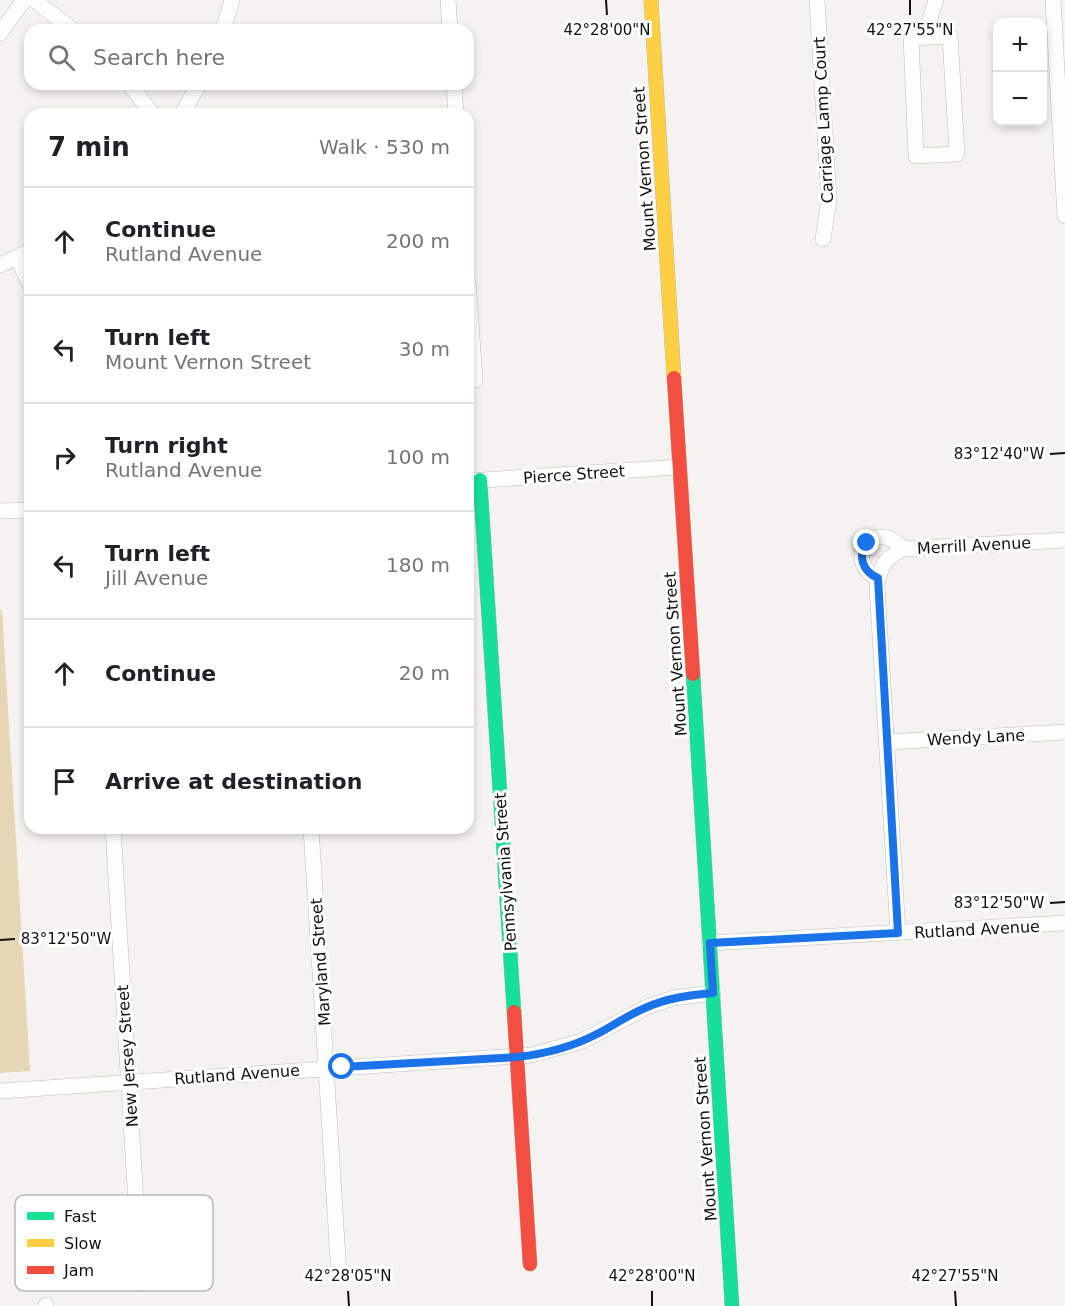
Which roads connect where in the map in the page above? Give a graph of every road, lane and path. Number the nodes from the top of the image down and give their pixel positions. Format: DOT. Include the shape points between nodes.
graph roads {
  1 [pos="24,0"];
  2 [pos="34,0"];
  3 [pos="232,0"];
  4 [pos="448,0"];
  5 [pos="651,0"];
  6 [pos="817,0"];
  7 [pos="936,0"];
  8 [pos="1053,0"];
  9 [pos="65,24"];
  10 [pos="225,24"];
  11 [pos="450,24"];
  12 [pos="0,33"];
  13 [pos="929,37"];
  14 [pos="134,90"];
  15 [pos="196,90"];
  16 [pos="454,90"];
  17 [pos="148,108"];
  18 [pos="185,108"];
  19 [pos="456,108"];
  20 [pos="1065,216"];
  21 [pos="823,240"];
  22 [pos="23,255"];
  23 [pos="0,265"];
  24 [pos="474,366"];
  25 [pos="475,380"];
  26 [pos="679,467"];
  27 [pos="474,481"];
  28 [pos="24,510"];
  29 [pos="0,512"];
  30 [pos="1065,540"];
  31 [pos="904,549"];
  32 [pos="878,578"];
  33 [pos="1065,732"];
  34 [pos="887,742"];
  35 [pos="113,834"];
  36 [pos="311,834"];
  37 [pos="1065,923"];
  38 [pos="898,933"];
  39 [pos="710,943"];
  40 [pos="713,993"];
  41 [pos="517,1057"];
  42 [pos="326,1068"];
  43 [pos="129,1082"];
  44 [pos="0,1091"];
  45 [pos="136,1195"];
  46 [pos="530,1263"];
  47 [pos="339,1275"];
  48 [pos="732,1306"];
  1 -- 12 [label="street"];
  2 -- 9 [label="street"];
  3 -- 10 [label="street"];
  4 -- 11 [label="street"];
  5 -- 26 [label="street, Mount Vernon Street"];
  6 -- 21 [label="street, Carriage Lamp Court" via="829,200"];
  7 -- 13 [label="street"];
  8 -- 20 [label="street"];
  13 -- 13 [label="street" via="911,38 916,156 957,154 950,36"];
  14 -- 17 [label="street"];
  15 -- 18 [label="street"];
  16 -- 19 [label="street"];
  22 -- 23 [label="street"];
  24 -- 25 [label="street"];
  26 -- 27 [label="street, Pierce Street"];
  26 -- 39 [label="street, Mount Vernon Street"];
  27 -- 41 [label="street, Pennsylvania Street"];
  28 -- 29 [label="street"];
  30 -- 31 [label="street, Merrill Avenue"];
  31 -- 32 [label="street, Merrill Avenue" via="886,560"];
  31 -- 32 [label="street" via="887,537 879,536 867,543 862,549 863,564"];
  32 -- 34 [label="street"];
  33 -- 34 [label="street, Wendy Lane"];
  34 -- 38 [label="street"];
  35 -- 43 [label="street, New Jersey Street"];
  36 -- 42 [label="street, Maryland Street"];
  37 -- 38 [label="street, Rutland Avenue"];
  38 -- 39 [label="street, Rutland Avenue"];
  39 -- 40 [label="street, Mount Vernon Street"];
  40 -- 41 [label="street, Rutland Avenue" via="664,1001 582,1041"];
  40 -- 48 [label="street, Mount Vernon Street"];
  41 -- 42 [label="street, Rutland Avenue"];
  41 -- 46 [label="street, Pennsylvania Street"];
  42 -- 43 [label="street, Rutland Avenue"];
  42 -- 47 [label="street, Maryland Street"];
  43 -- 44 [label="street, Rutland Avenue"];
  43 -- 45 [label="street, New Jersey Street"];
}
